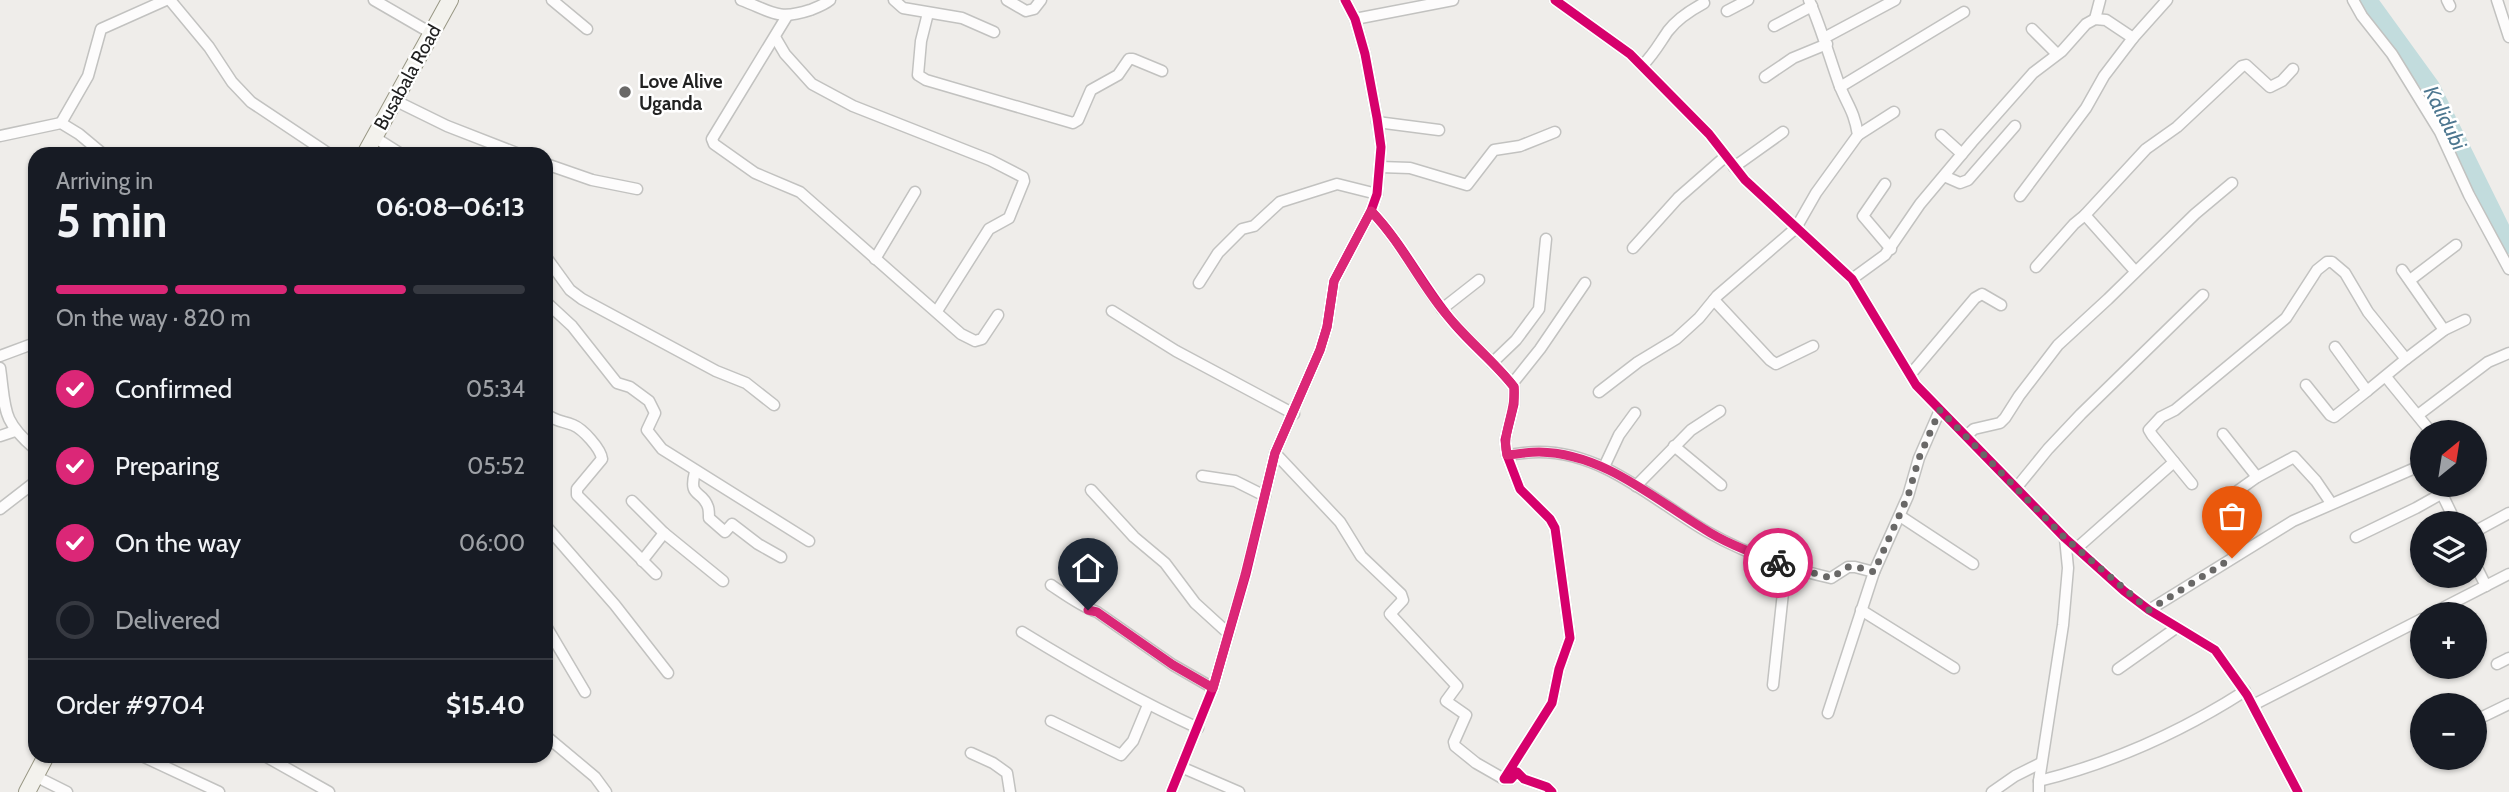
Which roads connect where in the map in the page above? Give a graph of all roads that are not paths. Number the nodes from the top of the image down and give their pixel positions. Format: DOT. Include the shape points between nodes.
graph roads {
  1 [pos="168,0"];
  2 [pos="374,0"];
  3 [pos="450,0"];
  4 [pos="552,0"];
  5 [pos="741,0"];
  6 [pos="830,0"];
  7 [pos="894,0"];
  8 [pos="1007,0"];
  9 [pos="1041,0"];
  10 [pos="1345,0"];
  11 [pos="1453,0"];
  12 [pos="1555,0"];
  13 [pos="1748,0"];
  14 [pos="1895,0"];
  15 [pos="2100,0"];
  16 [pos="2167,0"];
  17 [pos="2353,0"];
  18 [pos="2497,0"];
  19 [pos="1704,3"];
  20 [pos="1811,3"];
  21 [pos="1727,11"];
  22 [pos="1964,12"];
  23 [pos="928,13"];
  24 [pos="786,16"];
  25 [pos="1356,19"];
  26 [pos="2095,19"];
  27 [pos="1774,26"];
  28 [pos="587,29"];
  29 [pos="2032,29"];
  30 [pos="994,32"];
  31 [pos="431,33"];
  32 [pos="775,37"];
  33 [pos="2509,37"];
  34 [pos="2133,38"];
  35 [pos="1826,41"];
  36 [pos="2057,54"];
  37 [pos="1642,66"];
  38 [pos="2293,69"];
  39 [pos="1161,71"];
  40 [pos="1765,77"];
  41 [pos="1840,87"];
  42 [pos="394,100"];
  43 [pos="1894,112"];
  44 [pos="1377,122"];
  45 [pos="61,123"];
  46 [pos="2015,126"];
  47 [pos="1439,130"];
  48 [pos="1555,132"];
  49 [pos="1783,132"];
  50 [pos="1857,135"];
  51 [pos="1941,135"];
  52 [pos="0,136"];
  53 [pos="374,137"];
  54 [pos="95,147"];
  55 [pos="318,147"];
  56 [pos="369,147"];
  57 [pos="390,147"];
  58 [pos="501,147"];
  59 [pos="1962,154"];
  60 [pos="1726,156"];
  61 [pos="553,166"];
  62 [pos="1380,167"];
  63 [pos="1734,167"];
  64 [pos="1944,176"];
  65 [pos="2232,183"];
  66 [pos="1885,184"];
  67 [pos="637,189"];
  68 [pos="915,192"];
  69 [pos="1377,194"];
  70 [pos="2020,197"];
  71 [pos="1371,211"];
  72 [pos="2085,215"];
  73 [pos="1796,228"];
  74 [pos="1546,239"];
  75 [pos="2456,245"];
  76 [pos="1633,248"];
  77 [pos="1891,249"];
  78 [pos="875,259"];
  79 [pos="2036,267"];
  80 [pos="553,268"];
  81 [pos="2509,269"];
  82 [pos="2402,270"];
  83 [pos="2135,271"];
  84 [pos="1852,279"];
  85 [pos="1479,280"];
  86 [pos="2410,280"];
  87 [pos="1199,283"];
  88 [pos="1586,283"];
  89 [pos="2203,295"];
  90 [pos="1714,300"];
  91 [pos="2001,305"];
  92 [pos="553,308"];
  93 [pos="1442,309"];
  94 [pos="937,311"];
  95 [pos="1112,311"];
  96 [pos="998,315"];
  97 [pos="2465,320"];
  98 [pos="2444,330"];
  99 [pos="28,345"];
  100 [pos="1813,346"];
  101 [pos="2335,347"];
  102 [pos="2509,353"];
  103 [pos="0,356"];
  104 [pos="2406,359"];
  105 [pos="1492,363"];
  106 [pos="0,368"];
  107 [pos="1910,375"];
  108 [pos="2386,377"];
  109 [pos="1512,384"];
  110 [pos="2306,385"];
  111 [pos="2367,391"];
  112 [pos="1599,393"];
  113 [pos="774,405"];
  114 [pos="1940,410"];
  115 [pos="1720,411"];
  116 [pos="1635,412"];
  117 [pos="1294,414"];
  118 [pos="2418,415"];
  119 [pos="553,418"];
  120 [pos="2422,420"];
  121 [pos="15,431"];
  122 [pos="2223,434"];
  123 [pos="0,436"];
  124 [pos="1966,436"];
  125 [pos="28,443"];
  126 [pos="1674,446"];
  127 [pos="1275,453"];
  128 [pos="1507,455"];
  129 [pos="2174,462"];
  130 [pos="1604,467"];
  131 [pos="2410,470"];
  132 [pos="695,471"];
  133 [pos="1202,476"];
  134 [pos="2257,477"];
  135 [pos="2192,484"];
  136 [pos="1721,485"];
  137 [pos="1636,486"];
  138 [pos="28,487"];
  139 [pos="2017,488"];
  140 [pos="1091,490"];
  141 [pos="2236,492"];
  142 [pos="1265,495"];
  143 [pos="2436,497"];
  144 [pos="632,501"];
  145 [pos="2331,503"];
  146 [pos="0,509"];
  147 [pos="2509,513"];
  148 [pos="1900,516"];
  149 [pos="2487,524"];
  150 [pos="664,533"];
  151 [pos="553,534"];
  152 [pos="2356,537"];
  153 [pos="2065,538"];
  154 [pos="809,541"];
  155 [pos="2077,548"];
  156 [pos="781,557"];
  157 [pos="642,561"];
  158 [pos="1973,564"];
  159 [pos="1786,565"];
  160 [pos="1874,572"];
  161 [pos="656,574"];
  162 [pos="2509,574"];
  163 [pos="723,581"];
  164 [pos="2487,585"];
  165 [pos="1051,586"];
  166 [pos="2482,588"];
  167 [pos="2455,602"];
  168 [pos="1861,610"];
  169 [pos="2149,610"];
  170 [pos="2410,625"];
  171 [pos="2176,628"];
  172 [pos="1022,632"];
  173 [pos="1229,635"];
  174 [pos="553,638"];
  175 [pos="2509,658"];
  176 [pos="2497,664"];
  177 [pos="1954,668"];
  178 [pos="2118,669"];
  179 [pos="668,673"];
  180 [pos="1773,685"];
  181 [pos="1213,688"];
  182 [pos="2245,691"];
  183 [pos="585,692"];
  184 [pos="2509,704"];
  185 [pos="1148,705"];
  186 [pos="2253,705"];
  187 [pos="1828,713"];
  188 [pos="2487,715"];
  189 [pos="1051,721"];
  190 [pos="1198,728"];
  191 [pos="553,742"];
  192 [pos="971,753"];
  193 [pos="42,763"];
  194 [pos="157,763"];
  195 [pos="277,763"];
  196 [pos="2042,763"];
  197 [pos="1181,767"];
  198 [pos="35,776"];
  199 [pos="1504,779"];
  200 [pos="2039,786"];
  201 [pos="27,792"];
  202 [pos="67,792"];
  203 [pos="219,792"];
  204 [pos="329,792"];
  205 [pos="606,792"];
  206 [pos="1010,792"];
  207 [pos="1171,792"];
  208 [pos="1239,792"];
  209 [pos="1552,792"];
  210 [pos="1992,792"];
  211 [pos="2298,792"];
  1 -- 45 [label="street" via="101,29 88,76"];
  1 -- 55 [label="street" via="251,102"];
  2 -- 31 [label="street"];
  3 -- 31 [label="street, Busabala Road"];
  4 -- 28 [label="street"];
  5 -- 24 [label="street"];
  6 -- 24 [label="street"];
  7 -- 23 [label="street" via="903,8"];
  8 -- 9 [label="street" via="1026,11"];
  10 -- 25 [label="street"];
  11 -- 25 [label="street"];
  12 -- 37 [label="street"];
  13 -- 21 [label="street"];
  14 -- 35 [label="street"];
  15 -- 26 [label="street"];
  16 -- 34 [label="street"];
  17 -- 81 [label="street" via="2440,132"];
  18 -- 33 [label="street"];
  19 -- 37 [label="street" via="1668,30"];
  20 -- 27 [label="street"];
  20 -- 35 [label="street"];
  22 -- 41 [label="street"];
  23 -- 30 [label="street" via="962,18"];
  23 -- 39 [label="street" via="918,75 1073,123 1091,90 1118,75 1129,59"];
  24 -- 32 [label="street"];
  25 -- 44 [label="street"];
  26 -- 34 [label="street" via="2106,20"];
  26 -- 36 [label="street"];
  29 -- 36 [label="street"];
  31 -- 42 [label="street, Busabala Road"];
  32 -- 78 [label="street" via="712,139 714,144 755,173 800,192"];
  32 -- 94 [label="street" via="812,84 853,106 1023,177 1011,215 989,229"];
  34 -- 70 [label="street"];
  35 -- 40 [label="street"];
  35 -- 41 [label="street"];
  36 -- 59 [label="street" via="2034,73"];
  37 -- 60 [label="street"];
  38 -- 72 [label="street" via="2270,87 2242,66 2177,127 2146,149"];
  41 -- 50 [label="street" via="1854,111"];
  42 -- 53 [label="street, Busabala Road"];
  42 -- 58 [label="street"];
  43 -- 50 [label="street"];
  44 -- 47 [label="street"];
  44 -- 62 [label="street"];
  45 -- 52 [label="street"];
  45 -- 54 [label="street"];
  46 -- 64 [label="street" via="1968,180 1960,183"];
  48 -- 62 [label="street" via="1520,146 1494,150 1467,186 1418,170"];
  49 -- 63 [label="street"];
  50 -- 73 [label="street"];
  51 -- 59 [label="street"];
  53 -- 56 [label="street, Busabala Road"];
  53 -- 57 [label="street"];
  59 -- 64 [label="street"];
  60 -- 63 [label="street"];
  60 -- 76 [label="street" via="1678,198"];
  61 -- 67 [label="street"];
  62 -- 69 [label="street"];
  63 -- 73 [label="street"];
  64 -- 77 [label="street"];
  65 -- 83 [label="street"];
  66 -- 77 [label="street" via="1863,216"];
  68 -- 78 [label="street"];
  69 -- 71 [label="street"];
  69 -- 87 [label="street" via="1337,184 1280,202 1254,226 1242,229 1218,253"];
  71 -- 93 [label="street"];
  71 -- 117 [label="street" via="1334,281 1327,327"];
  72 -- 79 [label="street"];
  72 -- 83 [label="street"];
  73 -- 84 [label="street"];
  73 -- 90 [label="street"];
  74 -- 105 [label="street" via="1537,314"];
  75 -- 86 [label="street"];
  77 -- 84 [label="street"];
  78 -- 94 [label="street"];
  80 -- 113 [label="street" via="582,299 746,383"];
  82 -- 86 [label="street"];
  83 -- 124 [label="street" via="2058,345 2000,423 1974,429"];
  84 -- 107 [label="street"];
  85 -- 93 [label="street"];
  86 -- 98 [label="street"];
  88 -- 109 [label="street"];
  89 -- 139 [label="street" via="2073,423"];
  90 -- 100 [label="street" via="1776,364"];
  90 -- 112 [label="street" via="1676,339 1637,362"];
  91 -- 107 [label="street" via="1982,294 1975,298"];
  92 -- 132 [label="street" via="617,383 652,404 655,413 647,428 649,434 662,449"];
  93 -- 105 [label="street"];
  94 -- 96 [label="street" via="975,341 985,336"];
  95 -- 117 [label="street"];
  97 -- 98 [label="street"];
  98 -- 104 [label="street"];
  99 -- 103 [label="street"];
  101 -- 111 [label="street"];
  102 -- 118 [label="street" via="2488,362"];
  104 -- 108 [label="street"];
  104 -- 129 [label="street" via="2368,312 2342,269 2327,262 2286,318 2152,425 2149,430"];
  105 -- 109 [label="street"];
  106 -- 121 [label="street" via="6,415"];
  107 -- 114 [label="street"];
  108 -- 111 [label="street"];
  108 -- 118 [label="street"];
  109 -- 128 [label="street" via="1515,396 1505,440"];
  110 -- 111 [label="street" via="2334,417"];
  114 -- 124 [label="street"];
  114 -- 148 [label="street"];
  115 -- 126 [label="street"];
  116 -- 130 [label="street"];
  117 -- 127 [label="street"];
  118 -- 120 [label="street"];
  119 -- 157 [label="street" via="574,425 601,452 602,459 577,495"];
  121 -- 123 [label="street"];
  121 -- 125 [label="street"];
  122 -- 134 [label="street"];
  124 -- 139 [label="street"];
  126 -- 136 [label="street"];
  126 -- 137 [label="street"];
  127 -- 142 [label="street"];
  127 -- 199 [label="street" via="1340,522 1361,556 1401,594 1403,600 1390,614 1457,686 1446,701 1466,715 1455,746"];
  128 -- 130 [label="street" via="1560,454"];
  128 -- 199 [label="street" via="1520,489 1555,528 1570,638 1552,703"];
  129 -- 135 [label="street"];
  129 -- 155 [label="street"];
  130 -- 137 [label="street"];
  131 -- 145 [label="street"];
  132 -- 154 [label="street"];
  132 -- 156 [label="street" via="693,489 708,505 709,518 724,533 732,524"];
  133 -- 142 [label="street" via="1234,481"];
  134 -- 141 [label="street"];
  134 -- 145 [label="street" via="2294,457"];
  137 -- 159 [label="street" via="1707,531"];
  138 -- 146 [label="street"];
  139 -- 153 [label="street"];
  140 -- 173 [label="street"];
  142 -- 173 [label="street"];
  143 -- 152 [label="street"];
  144 -- 150 [label="street"];
  145 -- 169 [label="street" via="2293,521"];
  147 -- 149 [label="street"];
  148 -- 158 [label="street"];
  148 -- 160 [label="street"];
  150 -- 157 [label="street"];
  150 -- 163 [label="street"];
  151 -- 179 [label="street"];
  153 -- 155 [label="street"];
  153 -- 196 [label="street" via="2068,568 2063,625"];
  155 -- 169 [label="street"];
  157 -- 161 [label="street"];
  159 -- 160 [label="street" via="1831,578 1854,566"];
  159 -- 180 [label="street"];
  160 -- 168 [label="street"];
  162 -- 164 [label="street"];
  165 -- 181 [label="street"];
  166 -- 167 [label="street"];
  168 -- 177 [label="street"];
  168 -- 187 [label="street"];
  169 -- 171 [label="street"];
  170 -- 186 [label="street"];
  171 -- 178 [label="street"];
  171 -- 182 [label="street" via="2215,650"];
  172 -- 185 [label="street"];
  173 -- 181 [label="street"];
  174 -- 183 [label="street"];
  175 -- 176 [label="street"];
  181 -- 190 [label="street"];
  182 -- 186 [label="street"];
  182 -- 200 [label="street" via="2166,735"];
  184 -- 188 [label="street"];
  185 -- 189 [label="street" via="1121,755"];
  185 -- 190 [label="street"];
  186 -- 211 [label="street"];
  190 -- 197 [label="street"];
  191 -- 205 [label="street"];
  192 -- 206 [label="street" via="1007,773"];
  193 -- 198 [label="street"];
  194 -- 203 [label="street"];
  195 -- 204 [label="street"];
  196 -- 200 [label="street"];
  196 -- 210 [label="street"];
  197 -- 207 [label="street"];
  197 -- 208 [label="street"];
  198 -- 201 [label="street"];
  198 -- 202 [label="street"];
  199 -- 209 [label="street" via="1517,772"];
}
